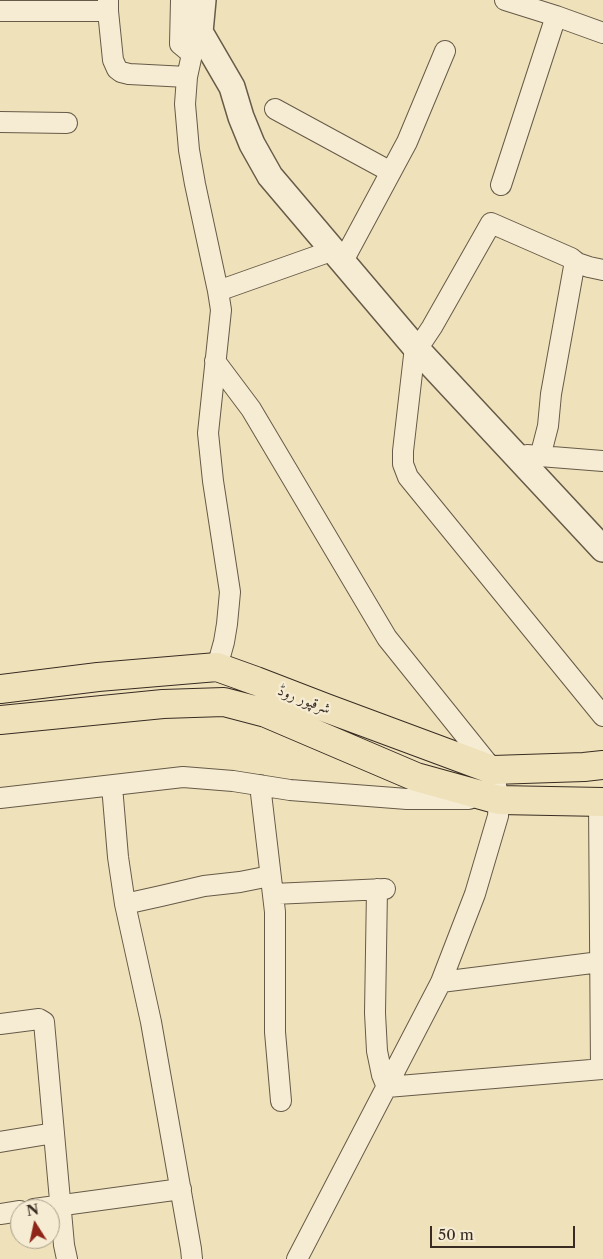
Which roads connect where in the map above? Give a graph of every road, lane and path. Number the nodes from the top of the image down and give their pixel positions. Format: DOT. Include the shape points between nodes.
graph roads {
  1 [pos="181,0"];
  2 [pos="204,0"];
  3 [pos="505,0"];
  4 [pos="108,6"];
  5 [pos="0,11"];
  6 [pos="556,16"];
  7 [pos="603,34"];
  8 [pos="196,43"];
  9 [pos="445,51"];
  10 [pos="187,77"];
  11 [pos="275,109"];
  12 [pos="0,122"];
  13 [pos="67,123"];
  14 [pos="391,172"];
  15 [pos="502,185"];
  16 [pos="338,255"];
  17 [pos="575,261"];
  18 [pos="603,270"];
  19 [pos="218,291"];
  20 [pos="416,347"];
  21 [pos="215,361"];
  22 [pos="515,454"];
  23 [pos="540,457"];
  24 [pos="603,461"];
  25 [pos="603,548"];
  26 [pos="217,667"];
  27 [pos="0,689"];
  28 [pos="603,716"];
  29 [pos="0,720"];
  30 [pos="603,765"];
  31 [pos="493,770"];
  32 [pos="260,785"];
  33 [pos="112,786"];
  34 [pos="0,798"];
  35 [pos="499,800"];
  36 [pos="601,802"];
  37 [pos="272,885"];
  38 [pos="126,904"];
  39 [pos="600,962"];
  40 [pos="440,982"];
  41 [pos="0,1024"];
  42 [pos="602,1069"];
  43 [pos="387,1087"];
  44 [pos="281,1101"];
  45 [pos="54,1133"];
  46 [pos="0,1142"];
  47 [pos="181,1190"];
  48 [pos="61,1205"];
  49 [pos="67,1259"];
  50 [pos="192,1259"];
  51 [pos="297,1259"];
  1 -- 8 [label="street" via="180,44"];
  2 -- 8 [label="street"];
  3 -- 6 [label="street"];
  4 -- 5 [label="street"];
  4 -- 10 [label="street" via="113,60 117,69 129,74"];
  6 -- 7 [label="street"];
  6 -- 15 [label="street"];
  8 -- 10 [label="street"];
  8 -- 16 [label="street" via="232,87 252,144 270,176"];
  9 -- 14 [label="street"];
  10 -- 19 [label="street" via="185,104 189,150"];
  11 -- 14 [label="street"];
  12 -- 13 [label="street"];
  14 -- 16 [label="street"];
  16 -- 19 [label="street"];
  16 -- 20 [label="street"];
  17 -- 18 [label="street"];
  17 -- 20 [label="street" via="491,223 432,327"];
  17 -- 23 [label="street"];
  19 -- 21 [label="street" via="221,310"];
  20 -- 22 [label="street"];
  20 -- 28 [label="street" via="403,451 408,477"];
  21 -- 26 [label="street" via="208,433 230,592 224,642"];
  21 -- 31 [label="street" via="251,409 387,638"];
  22 -- 23 [label="street"];
  22 -- 25 [label="street"];
  23 -- 24 [label="street"];
  26 -- 27 [label="main road, شرقپور روڈ"];
  26 -- 31 [label="main road, شرقپور روڈ"];
  29 -- 35 [label="main road, شرقپور روڈ" via="163,704 224,702 266,714 416,777"];
  30 -- 31 [label="main road, شرقپور روڈ"];
  31 -- 35 [label="street"];
  32 -- 33 [label="street" via="183,777"];
  32 -- 35 [label="street" via="408,800"];
  32 -- 37 [label="street"];
  33 -- 34 [label="street"];
  33 -- 38 [label="street"];
  35 -- 36 [label="main road, شرقپور روڈ"];
  35 -- 40 [label="street" via="498,816 475,894"];
  36 -- 39 [label="street"];
  37 -- 38 [label="street" via="240,882 204,886"];
  37 -- 43 [label="street" via="381,889 375,1013 377,1051"];
  37 -- 44 [label="street" via="275,1032"];
  38 -- 47 [label="street"];
  39 -- 40 [label="street"];
  39 -- 42 [label="street"];
  40 -- 43 [label="street"];
  41 -- 45 [label="street" via="39,1019 44,1022"];
  42 -- 43 [label="street"];
  43 -- 51 [label="street"];
  45 -- 46 [label="street"];
  45 -- 48 [label="street"];
  47 -- 48 [label="street"];
  47 -- 50 [label="street"];
  48 -- 49 [label="street"];
}
